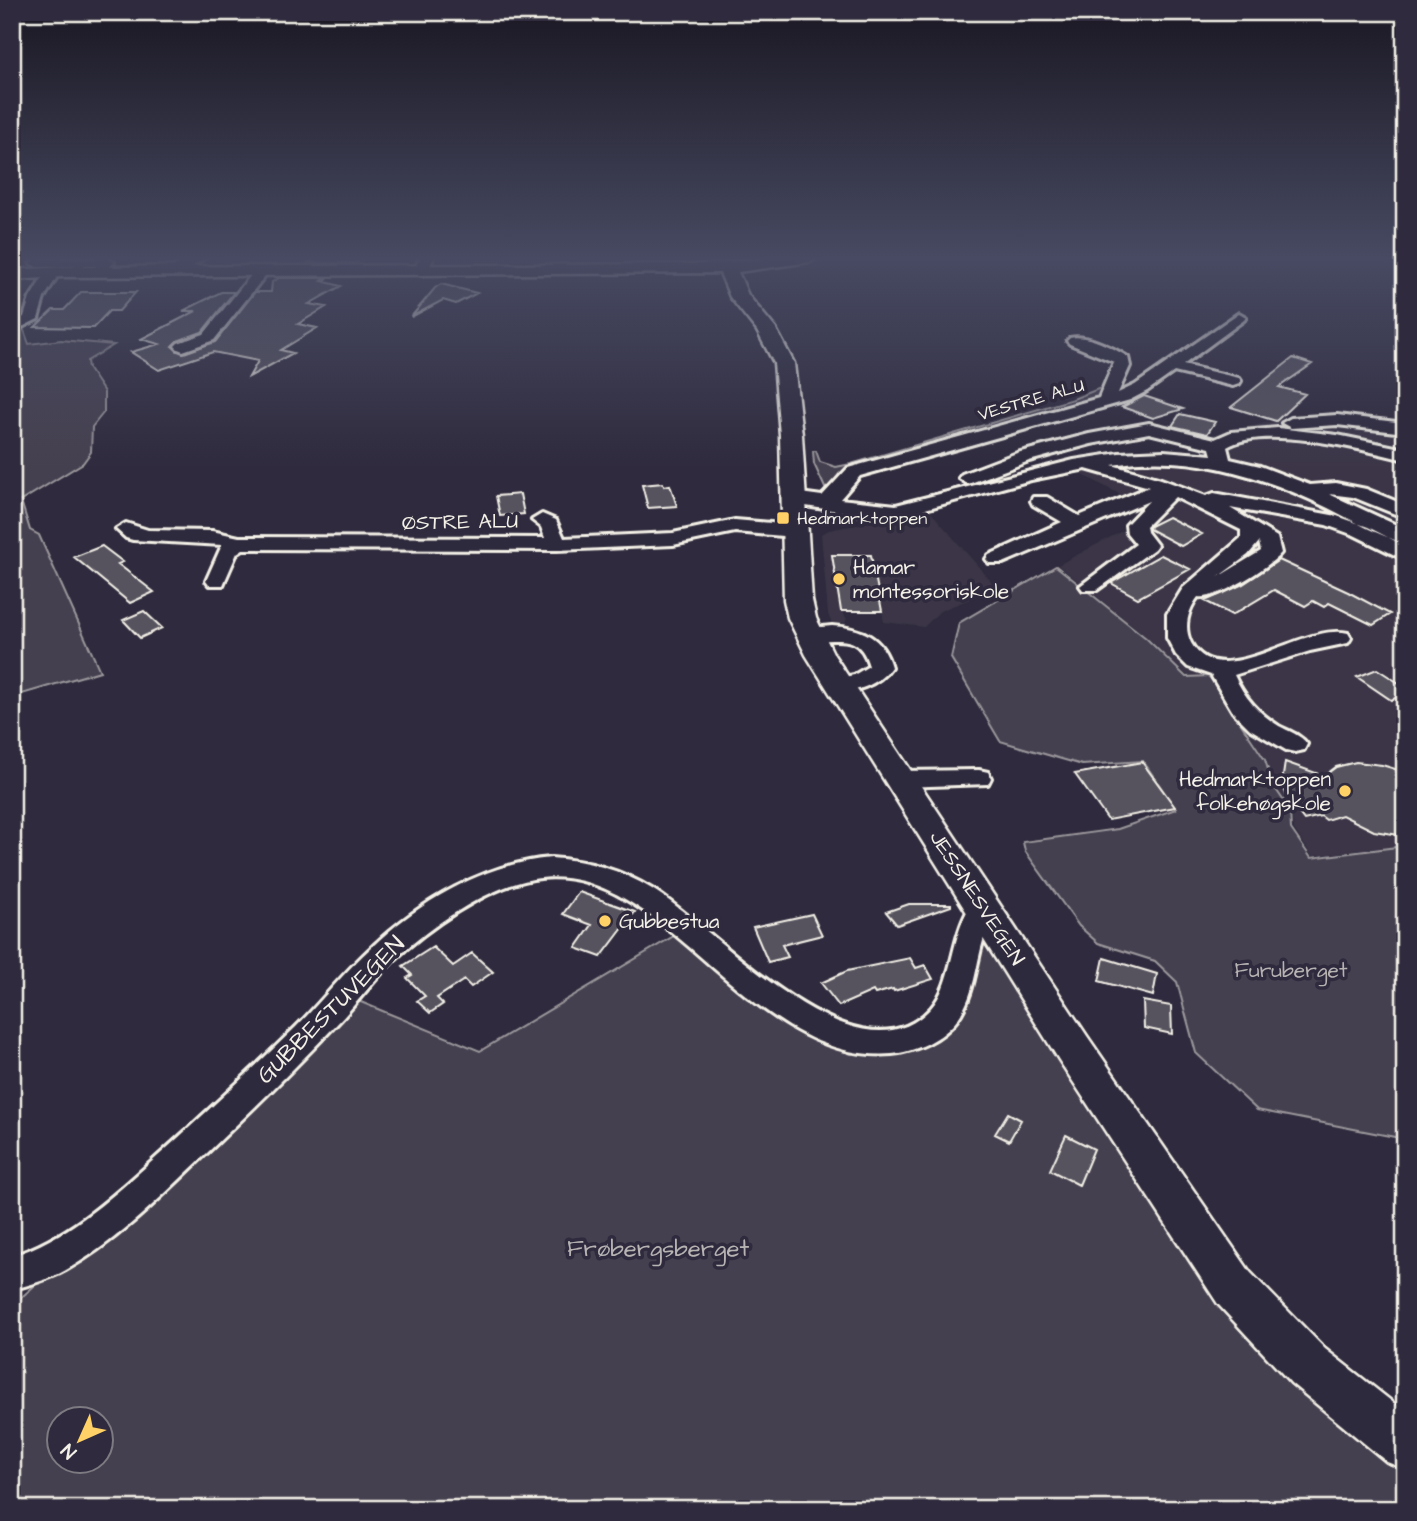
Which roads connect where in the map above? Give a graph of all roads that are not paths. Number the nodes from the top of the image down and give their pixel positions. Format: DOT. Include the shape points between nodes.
graph roads {
  1 [pos="216,328"];
  2 [pos="765,328"];
  3 [pos="1225,328"];
  4 [pos="1075,341"];
  5 [pos="183,346"];
  6 [pos="1173,367"];
  7 [pos="1233,381"];
  8 [pos="1106,400"];
  9 [pos="1301,422"];
  10 [pos="1405,428"];
  11 [pos="1243,434"];
  12 [pos="1405,442"];
  13 [pos="1220,453"];
  14 [pos="1405,455"];
  15 [pos="1082,464"];
  16 [pos="1166,488"];
  17 [pos="1307,491"];
  18 [pos="793,498"];
  19 [pos="1196,498"];
  20 [pos="1040,501"];
  21 [pos="827,502"];
  22 [pos="896,511"];
  23 [pos="1405,512"];
  24 [pos="542,520"];
  25 [pos="1077,523"];
  26 [pos="127,529"];
  27 [pos="794,531"];
  28 [pos="1405,537"];
  29 [pos="239,543"];
  30 [pos="558,544"];
  31 [pos="1405,554"];
  32 [pos="996,559"];
  33 [pos="216,581"];
  34 [pos="1090,586"];
  35 [pos="809,634"];
  36 [pos="1340,638"];
  37 [pos="1220,670"];
  38 [pos="839,685"];
  39 [pos="1296,744"];
  40 [pos="979,778"];
  41 [pos="901,779"];
  42 [pos="988,914"];
  43 [pos="12,1273"];
  44 [pos="1405,1444"];
  1 -- 5 [label="street" via="209,337"];
  2 -- 18 [label="main road, JESSNESVEGEN" via="784,363"];
  3 -- 6 [label="street, VESTRE ALU"];
  4 -- 8 [label="street" via="1122,360"];
  6 -- 7 [label="street"];
  6 -- 8 [label="street, VESTRE ALU" via="1141,388"];
  8 -- 21 [label="street, VESTRE ALU" via="854,472"];
  9 -- 10 [label="street"];
  9 -- 11 [label="street"];
  9 -- 12 [label="street"];
  11 -- 13 [label="street" via="1226,437"];
  11 -- 14 [label="street" via="1339,439"];
  13 -- 15 [label="street"];
  13 -- 17 [label="street"];
  13 -- 22 [label="street" via="1149,428 1023,457 895,502"];
  15 -- 16 [label="street"];
  15 -- 22 [label="street"];
  16 -- 19 [label="street"];
  16 -- 25 [label="street"];
  16 -- 34 [label="street" via="1136,525 1147,545"];
  17 -- 23 [label="street" via="1362,493"];
  17 -- 28 [label="street"];
  18 -- 21 [label="street"];
  18 -- 27 [label="main road, JESSNESVEGEN"];
  19 -- 31 [label="street" via="1330,520"];
  19 -- 37 [label="street" via="1251,527 1251,538 1241,551 1216,568 1177,613 1175,632 1185,650"];
  20 -- 25 [label="street"];
  21 -- 22 [label="street" via="870,512"];
  24 -- 30 [label="street" via="549,524"];
  25 -- 32 [label="street"];
  26 -- 29 [label="street, ØSTRE ALU" via="148,536 212,537"];
  27 -- 30 [label="street, ØSTRE ALU" via="735,526 673,539"];
  27 -- 35 [label="main road, JESSNESVEGEN" via="797,600"];
  29 -- 30 [label="street, ØSTRE ALU"];
  29 -- 33 [label="street" via="228,550"];
  35 -- 38 [label="main road, JESSNESVEGEN"];
  35 -- 38 [label="street" via="858,634 880,662 867,679"];
  36 -- 37 [label="street"];
  37 -- 39 [label="street" via="1229,693 1263,729"];
  38 -- 41 [label="main road, JESSNESVEGEN"];
  40 -- 41 [label="street"];
  41 -- 42 [label="main road, JESSNESVEGEN"];
  42 -- 43 [label="street, GUBBESTUVEGEN" via="978,917 971,928 960,992 941,1018 894,1042 871,1043 808,1024 746,981 656,905 622,887 584,870 537,869 505,877 482,886 401,938 116,1217 49,1260"];
  42 -- 44 [label="main road, JESSNESVEGEN" via="1234,1288 1308,1366"];
}
